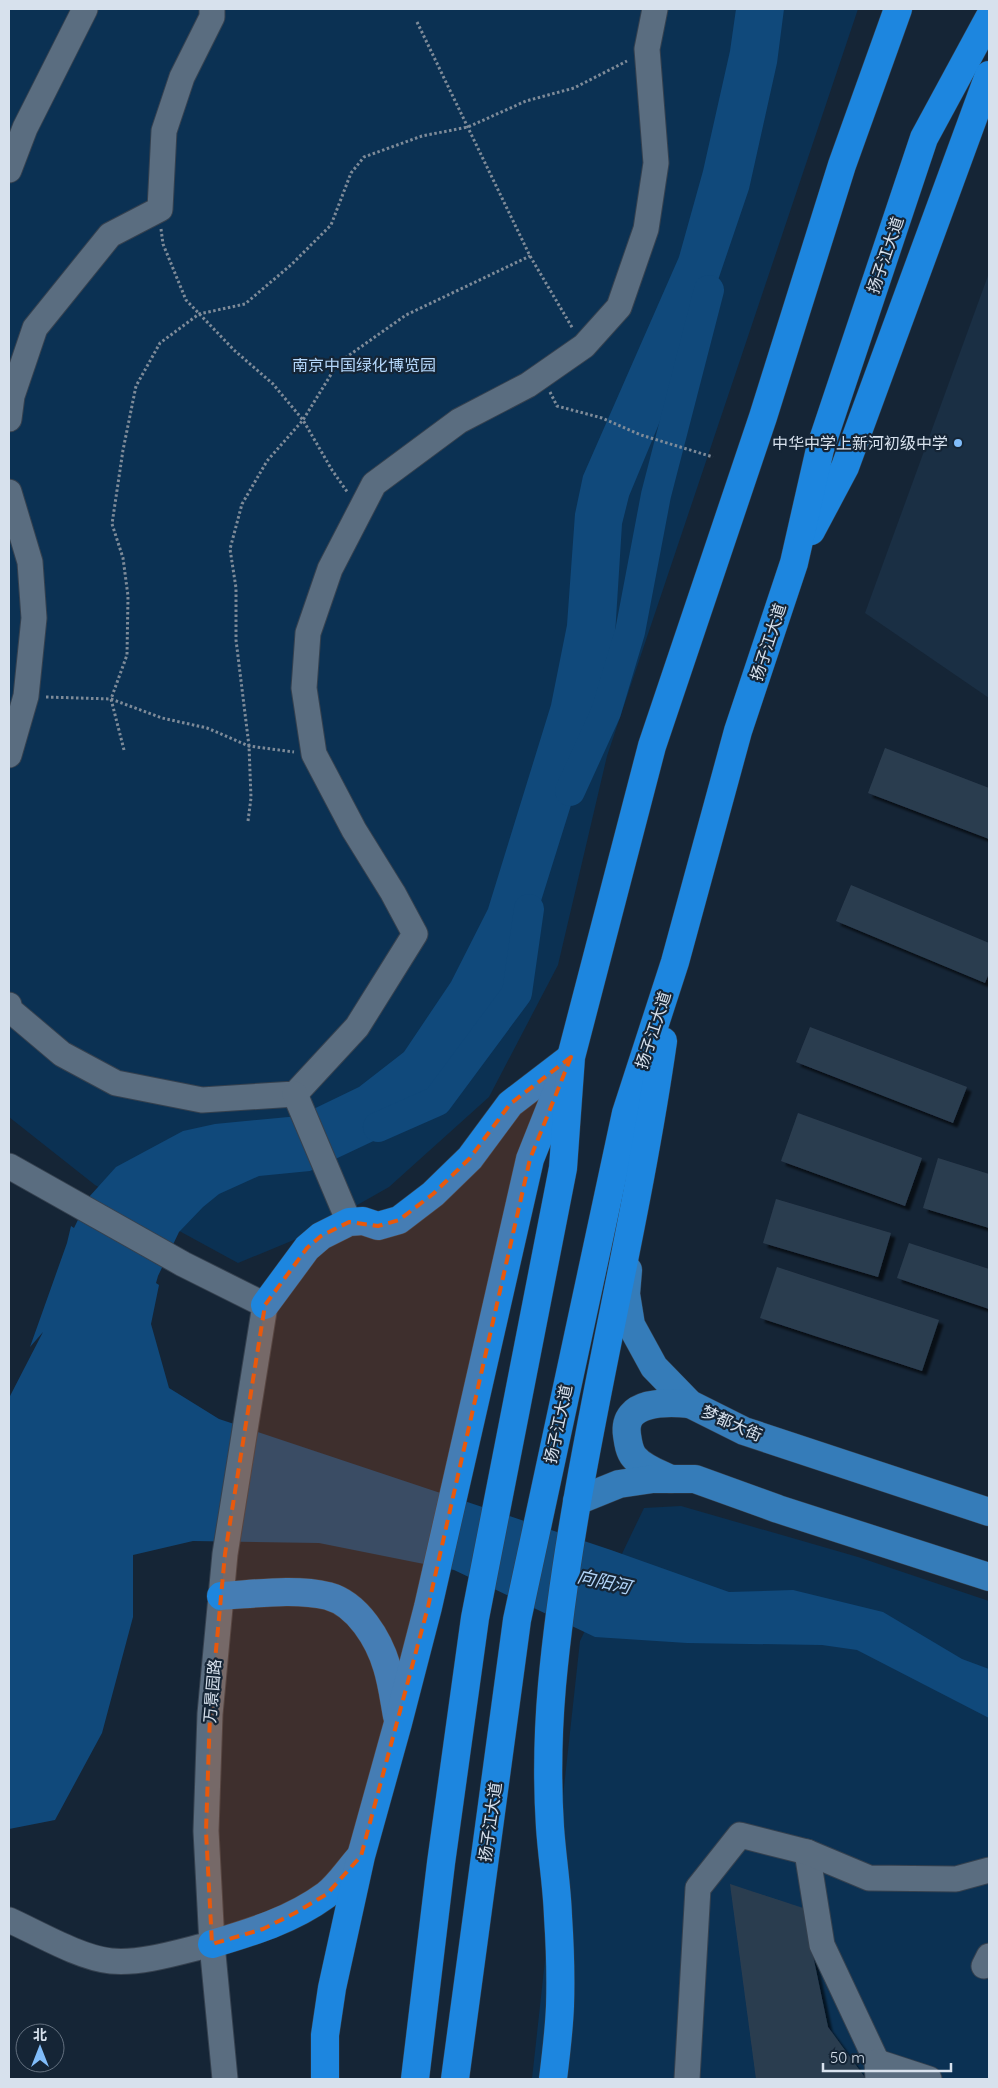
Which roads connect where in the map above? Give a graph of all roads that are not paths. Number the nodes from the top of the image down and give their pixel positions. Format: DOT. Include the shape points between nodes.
graph roads {
  1 [pos="85,9"];
  2 [pos="212,9"];
  3 [pos="655,9"];
  4 [pos="898,9"];
  5 [pos="989,18"];
  6 [pos="989,75"];
  7 [pos="9,170"];
  8 [pos="9,419"];
  9 [pos="9,492"];
  10 [pos="794,563"];
  11 [pos="9,755"];
  12 [pos="675,962"];
  13 [pos="9,1005"];
  14 [pos="571,1057"];
  15 [pos="295,1094"];
  16 [pos="9,1166"];
  17 [pos="635,1199"];
  18 [pos="349,1222"];
  19 [pos="266,1305"];
  20 [pos="690,1404"];
  21 [pos="671,1479"];
  22 [pos="575,1511"];
  23 [pos="989,1512"];
  24 [pos="989,1577"];
  25 [pos="221,1596"];
  26 [pos="398,1723"];
  27 [pos="807,1852"];
  28 [pos="361,1856"];
  29 [pos="989,1870"];
  30 [pos="9,1920"];
  31 [pos="212,1944"];
  32 [pos="878,2071"];
  33 [pos="225,2079"];
  34 [pos="325,2079"];
  35 [pos="415,2079"];
  36 [pos="454,2079"];
  37 [pos="553,2079"];
  38 [pos="687,2079"];
  39 [pos="929,2079"];
  1 -- 7 [label="street" via="25,128"];
  2 -- 8 [label="street" via="212,17 182,77 164,131 160,209 110,235 35,328 12,396"];
  3 -- 15 [label="street" via="647,49 656,163 646,229 619,307 584,346 528,385 459,421 374,484 330,569 308,633 304,688 314,754 415,934 357,1027"];
  4 -- 14 [label="highway" via="842,165 763,417 652,746"];
  5 -- 10 [label="highway, 扬子江大道" via="924,138 820,449"];
  6 -- 10 [label="highway" via="845,467"];
  9 -- 11 [label="street" via="30,562 34,618 26,696"];
  10 -- 12 [label="highway, 扬子江大道" via="738,732"];
  12 -- 17 [label="highway" via="650,1128"];
  12 -- 36 [label="highway, 扬子江大道" via="626,1113 517,1620"];
  13 -- 15 [label="street" via="10,1010 62,1054 116,1083 202,1100"];
  14 -- 18 [label="highway" via="510,1104 470,1158 433,1194 399,1220 378,1226 363,1221"];
  14 -- 26 [label="highway" via="530,1159 459,1475"];
  14 -- 35 [label="highway" via="563,1168 475,1618"];
  15 -- 18 [label="street"];
  16 -- 19 [label="street" via="183,1264"];
  17 -- 20 [label="main road, 梦都大街" via="626,1294 631,1324 654,1367"];
  17 -- 22 [label="highway"];
  18 -- 19 [label="highway" via="321,1236 307,1248"];
  19 -- 25 [label="street, 万景园路"];
  20 -- 21 [label="main road" via="666,1402 647,1405 635,1411 628,1420 626,1430 633,1456 647,1468"];
  20 -- 23 [label="main road, 梦都大街" via="744,1431"];
  21 -- 22 [label="main road" via="618,1484"];
  21 -- 24 [label="main road" via="695,1479"];
  22 -- 37 [label="highway" via="552,1689 549,1764 560,2005"];
  25 -- 26 [label="highway" via="299,1593 329,1596 351,1608 372,1634 387,1666"];
  25 -- 31 [label="street, 万景园路" via="210,1714 206,1831"];
  26 -- 28 [label="highway"];
  27 -- 29 [label="street" via="869,1878 956,1879"];
  27 -- 32 [label="street" via="822,1945"];
  27 -- 38 [label="street" via="740,1835 698,1888"];
  28 -- 31 [label="highway" via="327,1894 295,1913 263,1930"];
  28 -- 34 [label="highway" via="332,1988 325,2035"];
  30 -- 31 [label="street" via="77,1951 110,1961 132,1960"];
  31 -- 33 [label="street, 万景园路"];
  32 -- 39 [label="street"];
}
